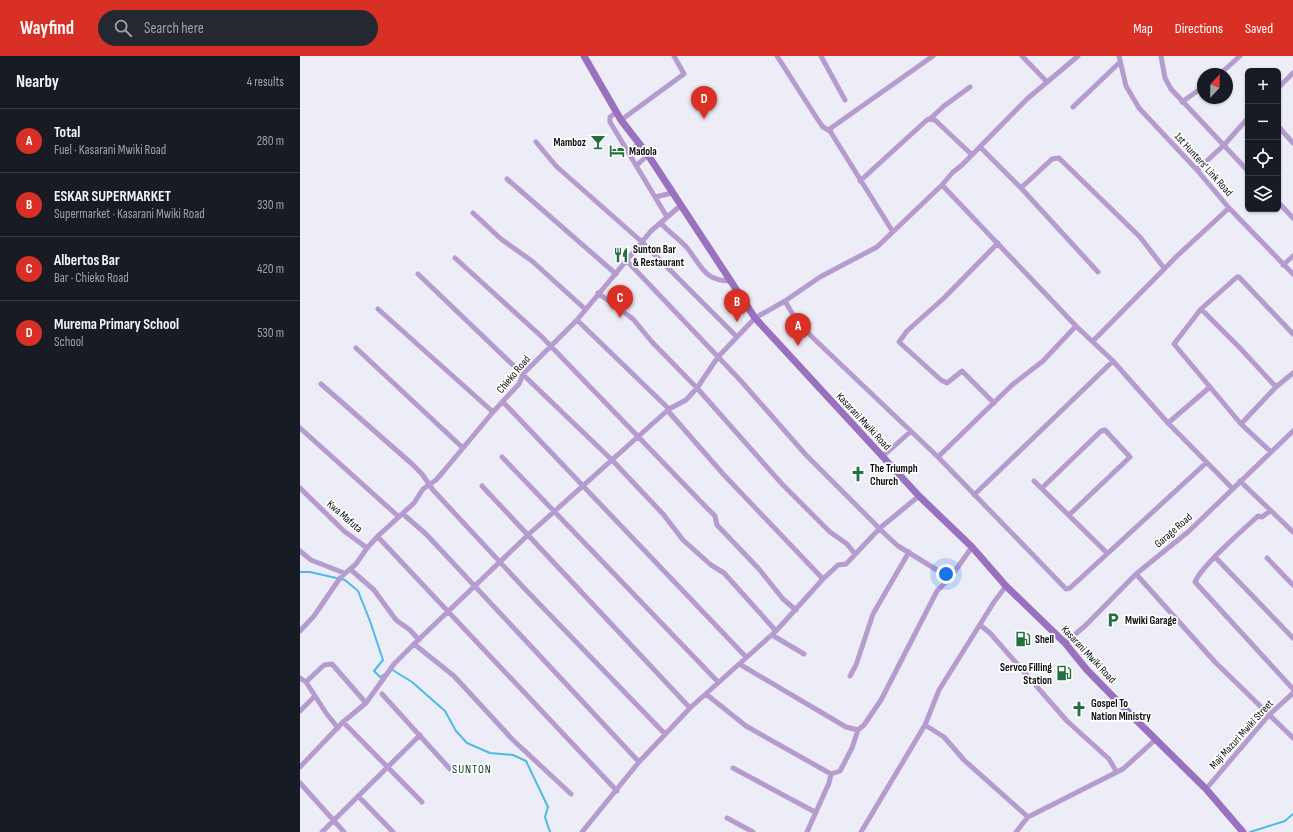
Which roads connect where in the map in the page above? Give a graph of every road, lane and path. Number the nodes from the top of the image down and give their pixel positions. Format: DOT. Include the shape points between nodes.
graph roads {
  1 [pos="584,56"];
  2 [pos="674,56"];
  3 [pos="777,56"];
  4 [pos="821,56"];
  5 [pos="932,56"];
  6 [pos="1022,56"];
  7 [pos="1078,56"];
  8 [pos="1119,56"];
  9 [pos="1161,56"];
  10 [pos="1240,56"];
  11 [pos="1119,63"];
  12 [pos="1227,68"];
  13 [pos="1293,73"];
  14 [pos="1046,82"];
  15 [pos="1281,85"];
  16 [pos="970,87"];
  17 [pos="1197,91"];
  18 [pos="846,100"];
  19 [pos="1182,102"];
  20 [pos="1073,107"];
  21 [pos="617,112"];
  22 [pos="931,118"];
  23 [pos="621,120"];
  24 [pos="1245,121"];
  25 [pos="1281,129"];
  26 [pos="830,131"];
  27 [pos="536,142"];
  28 [pos="1293,143"];
  29 [pos="640,144"];
  30 [pos="1224,145"];
  31 [pos="980,147"];
  32 [pos="629,151"];
  33 [pos="648,154"];
  34 [pos="972,155"];
  35 [pos="637,165"];
  36 [pos="1245,168"];
  37 [pos="1197,170"];
  38 [pos="507,179"];
  39 [pos="860,181"];
  40 [pos="942,185"];
  41 [pos="1021,188"];
  42 [pos="672,193"];
  43 [pos="655,197"];
  44 [pos="1281,205"];
  45 [pos="680,206"];
  46 [pos="1229,208"];
  47 [pos="473,213"];
  48 [pos="667,217"];
  49 [pos="1293,218"];
  50 [pos="661,223"];
  51 [pos="892,232"];
  52 [pos="642,242"];
  53 [pos="998,243"];
  54 [pos="1293,256"];
  55 [pos="456,258"];
  56 [pos="627,261"];
  57 [pos="1284,265"];
  58 [pos="1164,268"];
  59 [pos="1098,272"];
  60 [pos="418,274"];
  61 [pos="616,274"];
  62 [pos="1293,274"];
  63 [pos="730,281"];
  64 [pos="598,293"];
  65 [pos="785,301"];
  66 [pos="378,309"];
  67 [pos="585,309"];
  68 [pos="1201,309"];
  69 [pos="755,318"];
  70 [pos="577,320"];
  71 [pos="1076,326"];
  72 [pos="1293,334"];
  73 [pos="736,336"];
  74 [pos="1093,341"];
  75 [pos="551,346"];
  76 [pos="356,348"];
  77 [pos="718,357"];
  78 [pos="1113,361"];
  79 [pos="1293,373"];
  80 [pos="523,374"];
  81 [pos="321,384"];
  82 [pos="1210,387"];
  83 [pos="1276,387"];
  84 [pos="697,388"];
  85 [pos="503,402"];
  86 [pos="994,403"];
  87 [pos="668,410"];
  88 [pos="493,412"];
  89 [pos="1168,423"];
  90 [pos="1241,424"];
  91 [pos="300,428"];
  92 [pos="1293,431"];
  93 [pos="910,432"];
  94 [pos="639,436"];
  95 [pos="463,448"];
  96 [pos="1271,452"];
  97 [pos="502,457"];
  98 [pos="882,457"];
  99 [pos="938,457"];
  100 [pos="612,460"];
  101 [pos="1206,463"];
  102 [pos="1034,481"];
  103 [pos="1240,481"];
  104 [pos="429,484"];
  105 [pos="482,486"];
  106 [pos="584,486"];
  107 [pos="300,488"];
  108 [pos="1042,488"];
  109 [pos="1233,489"];
  110 [pos="974,495"];
  111 [pos="919,496"];
  112 [pos="1270,511"];
  113 [pos="555,512"];
  114 [pos="1070,515"];
  115 [pos="401,516"];
  116 [pos="880,528"];
  117 [pos="1293,532"];
  118 [pos="528,534"];
  119 [pos="378,537"];
  120 [pos="972,547"];
  121 [pos="367,548"];
  122 [pos="300,551"];
  123 [pos="909,552"];
  124 [pos="1107,553"];
  125 [pos="856,554"];
  126 [pos="1215,557"];
  127 [pos="1267,558"];
  128 [pos="501,562"];
  129 [pos="350,569"];
  130 [pos="344,573"];
  131 [pos="1136,574"];
  132 [pos="950,578"];
  133 [pos="823,579"];
  134 [pos="1293,585"];
  135 [pos="475,586"];
  136 [pos="1006,586"];
  137 [pos="796,610"];
  138 [pos="449,612"];
  139 [pos="980,625"];
  140 [pos="301,627"];
  141 [pos="774,633"];
  142 [pos="1293,638"];
  143 [pos="419,640"];
  144 [pos="1064,643"];
  145 [pos="414,644"];
  146 [pos="804,654"];
  147 [pos="746,657"];
  148 [pos="741,664"];
  149 [pos="850,676"];
  150 [pos="300,678"];
  151 [pos="306,682"];
  152 [pos="718,682"];
  153 [pos="1293,689"];
  154 [pos="1293,693"];
  155 [pos="382,694"];
  156 [pos="706,694"];
  157 [pos="314,697"];
  158 [pos="366,703"];
  159 [pos="690,708"];
  160 [pos="300,711"];
  161 [pos="1270,715"];
  162 [pos="343,722"];
  163 [pos="925,725"];
  164 [pos="338,728"];
  165 [pos="858,730"];
  166 [pos="665,734"];
  167 [pos="420,736"];
  168 [pos="1293,738"];
  169 [pos="1155,740"];
  170 [pos="639,762"];
  171 [pos="300,766"];
  172 [pos="387,767"];
  173 [pos="733,768"];
  174 [pos="450,770"];
  175 [pos="1116,771"];
  176 [pos="831,774"];
  177 [pos="300,783"];
  178 [pos="1206,789"];
  179 [pos="617,791"];
  180 [pos="570,794"];
  181 [pos="358,796"];
  182 [pos="422,802"];
  183 [pos="815,812"];
  184 [pos="1028,817"];
  185 [pos="727,818"];
  186 [pos="334,820"];
  187 [pos="322,832"];
  188 [pos="344,832"];
  189 [pos="393,832"];
  190 [pos="582,832"];
  191 [pos="754,832"];
  192 [pos="807,832"];
  193 [pos="861,832"];
  194 [pos="1016,832"];
  195 [pos="1242,832"];
  1 -- 21 [label="main road, Kasarani Mwiki Road"];
  2 -- 23 [label="street" via="684,74"];
  3 -- 26 [label="street" via="818,120"];
  4 -- 18 [label="street"];
  5 -- 26 [label="street"];
  6 -- 14 [label="street"];
  7 -- 14 [label="street"];
  8 -- 11 [label="street, 1st Hunters' Link Road"];
  9 -- 19 [label="street" via="1165,78"];
  10 -- 12 [label="street"];
  11 -- 20 [label="street"];
  11 -- 37 [label="street, 1st Hunters' Link Road" via="1131,98"];
  13 -- 15 [label="street"];
  14 -- 31 [label="street"];
  16 -- 22 [label="street"];
  17 -- 19 [label="street"];
  19 -- 30 [label="street"];
  21 -- 23 [label="main road, Kasarani Mwiki Road"];
  21 -- 32 [label="street" via="609,119"];
  22 -- 34 [label="street"];
  22 -- 39 [label="street"];
  23 -- 29 [label="main road, Kasarani Mwiki Road"];
  24 -- 30 [label="street"];
  25 -- 28 [label="street"];
  26 -- 39 [label="street"];
  27 -- 52 [label="street" via="556,166"];
  29 -- 32 [label="street"];
  29 -- 33 [label="main road, Kasarani Mwiki Road"];
  30 -- 36 [label="street"];
  30 -- 37 [label="street"];
  31 -- 34 [label="street"];
  31 -- 41 [label="street"];
  32 -- 35 [label="street"];
  33 -- 35 [label="street"];
  33 -- 42 [label="main road, Kasarani Mwiki Road"];
  34 -- 40 [label="street"];
  35 -- 43 [label="street"];
  37 -- 46 [label="street, 1st Hunters' Link Road"];
  38 -- 61 [label="street"];
  39 -- 51 [label="street"];
  40 -- 51 [label="street"];
  40 -- 53 [label="street"];
  41 -- 58 [label="street" via="1052,159 1059,158 1140,238"];
  41 -- 59 [label="street"];
  42 -- 43 [label="street"];
  42 -- 45 [label="main road, Kasarani Mwiki Road"];
  43 -- 48 [label="street"];
  44 -- 49 [label="street"];
  45 -- 48 [label="street, Chieko Road"];
  45 -- 63 [label="main road, Kasarani Mwiki Road"];
  46 -- 57 [label="street, 1st Hunters' Link Road"];
  46 -- 58 [label="street"];
  47 -- 67 [label="street"];
  48 -- 50 [label="street, Chieko Road"];
  50 -- 52 [label="street, Chieko Road"];
  50 -- 63 [label="street" via="714,279"];
  51 -- 65 [label="street" via="877,247 820,278"];
  52 -- 56 [label="street, Chieko Road"];
  52 -- 73 [label="street"];
  53 -- 71 [label="street"];
  53 -- 86 [label="street" via="907,331 899,342 947,383 962,371"];
  54 -- 57 [label="street"];
  55 -- 75 [label="street"];
  56 -- 61 [label="street, Chieko Road"];
  56 -- 77 [label="street"];
  57 -- 62 [label="street, 1st Hunters' Link Road"];
  58 -- 74 [label="street"];
  60 -- 80 [label="street"];
  61 -- 64 [label="street, Chieko Road"];
  63 -- 69 [label="main road, Kasarani Mwiki Road"];
  64 -- 67 [label="street, Chieko Road"];
  64 -- 84 [label="street" via="633,320"];
  65 -- 69 [label="street"];
  65 -- 93 [label="street" via="811,336"];
  66 -- 88 [label="street"];
  67 -- 70 [label="street, Chieko Road"];
  68 -- 72 [label="street" via="1239,277"];
  68 -- 82 [label="street" via="1174,345"];
  68 -- 83 [label="street"];
  69 -- 73 [label="street"];
  69 -- 98 [label="main road, Kasarani Mwiki Road"];
  70 -- 75 [label="street, Chieko Road"];
  70 -- 87 [label="street"];
  71 -- 74 [label="street"];
  71 -- 86 [label="street" via="1043,361"];
  73 -- 77 [label="street"];
  74 -- 78 [label="street"];
  75 -- 80 [label="street, Chieko Road"];
  75 -- 94 [label="street"];
  76 -- 95 [label="street"];
  77 -- 84 [label="street"];
  77 -- 116 [label="street" via="806,455"];
  78 -- 89 [label="street"];
  78 -- 110 [label="street"];
  79 -- 83 [label="street"];
  80 -- 85 [label="street, Chieko Road" via="519,384"];
  80 -- 100 [label="street"];
  81 -- 104 [label="street" via="412,464"];
  82 -- 89 [label="street"];
  82 -- 90 [label="street"];
  83 -- 90 [label="street"];
  84 -- 87 [label="street" via="686,400"];
  84 -- 125 [label="street" via="782,484"];
  85 -- 88 [label="street, Chieko Road"];
  85 -- 106 [label="street"];
  86 -- 99 [label="street"];
  87 -- 94 [label="street"];
  87 -- 133 [label="street" via="724,475"];
  88 -- 95 [label="street, Chieko Road"];
  89 -- 101 [label="street"];
  90 -- 96 [label="street"];
  91 -- 115 [label="street"];
  92 -- 96 [label="street, Garage Road"];
  93 -- 98 [label="street"];
  93 -- 99 [label="street"];
  94 -- 100 [label="street"];
  94 -- 137 [label="street" via="715,516 717,525 759,569 782,599"];
  95 -- 104 [label="street, Chieko Road" via="436,480"];
  96 -- 103 [label="street, Garage Road"];
  97 -- 113 [label="street"];
  98 -- 111 [label="main road, Kasarani Mwiki Road"];
  99 -- 110 [label="street"];
  100 -- 106 [label="street"];
  100 -- 141 [label="street" via="663,514 683,540 724,573"];
  101 -- 109 [label="street"];
  101 -- 124 [label="street"];
  102 -- 108 [label="street"];
  103 -- 109 [label="street, Garage Road"];
  103 -- 112 [label="street"];
  104 -- 115 [label="street, Chieko Road"];
  104 -- 128 [label="street"];
  105 -- 118 [label="street"];
  106 -- 113 [label="street"];
  106 -- 147 [label="street"];
  107 -- 121 [label="street, Kwa Mafuta"];
  108 -- 114 [label="street"];
  108 -- 114 [label="street" via="1105,430 1130,457"];
  109 -- 131 [label="street, Garage Road" via="1188,532"];
  110 -- 124 [label="street" via="1066,589"];
  111 -- 116 [label="street"];
  111 -- 120 [label="main road, Kasarani Mwiki Road"];
  112 -- 117 [label="street"];
  112 -- 126 [label="street" via="1262,517 1258,516"];
  113 -- 118 [label="street"];
  113 -- 152 [label="street"];
  114 -- 124 [label="street"];
  115 -- 119 [label="street, Chieko Road"];
  115 -- 135 [label="street" via="426,534"];
  116 -- 123 [label="street" via="898,546"];
  116 -- 125 [label="street"];
  118 -- 128 [label="street"];
  118 -- 159 [label="street"];
  119 -- 121 [label="street, Kwa Mafuta"];
  119 -- 138 [label="street"];
  120 -- 132 [label="street"];
  120 -- 136 [label="main road, Kasarani Mwiki Road"];
  121 -- 129 [label="street"];
  122 -- 130 [label="street" via="311,560"];
  123 -- 132 [label="street"];
  123 -- 149 [label="street" via="873,614"];
  125 -- 133 [label="street" via="846,564 838,565"];
  126 -- 142 [label="street"];
  126 -- 153 [label="street" via="1196,579 1196,585"];
  127 -- 134 [label="street"];
  128 -- 135 [label="street"];
  128 -- 166 [label="street"];
  129 -- 130 [label="street"];
  129 -- 143 [label="street" via="374,590 396,620"];
  130 -- 140 [label="street" via="314,616"];
  131 -- 144 [label="street, Garage Road" via="1086,625"];
  131 -- 161 [label="street" via="1215,662"];
  132 -- 165 [label="street" via="937,591 880,700"];
  133 -- 137 [label="street"];
  135 -- 138 [label="street"];
  135 -- 170 [label="street"];
  136 -- 139 [label="street"];
  136 -- 144 [label="main road, Kasarani Mwiki Road"];
  137 -- 141 [label="street"];
  138 -- 143 [label="street"];
  138 -- 179 [label="street"];
  139 -- 163 [label="street" via="939,690"];
  139 -- 175 [label="street" via="990,633 1067,721 1109,759"];
  141 -- 146 [label="street"];
  141 -- 147 [label="street"];
  143 -- 145 [label="street"];
  144 -- 169 [label="main road, Kasarani Mwiki Road"];
  145 -- 158 [label="street" via="394,664"];
  145 -- 180 [label="street" via="454,676 513,740"];
  147 -- 148 [label="street"];
  148 -- 152 [label="street"];
  148 -- 165 [label="street" via="846,727"];
  150 -- 151 [label="street"];
  151 -- 157 [label="street"];
  151 -- 158 [label="street" via="324,665 332,664"];
  152 -- 156 [label="street"];
  154 -- 161 [label="street, Maji Mazuri Mwiki Street"];
  155 -- 167 [label="street"];
  156 -- 159 [label="street"];
  156 -- 176 [label="street" via="746,726"];
  157 -- 160 [label="street"];
  157 -- 164 [label="street"];
  158 -- 162 [label="street"];
  159 -- 166 [label="street"];
  161 -- 168 [label="street"];
  161 -- 178 [label="street, Maji Mazuri Mwiki Street"];
  162 -- 164 [label="street"];
  162 -- 172 [label="street"];
  163 -- 184 [label="street" via="944,737 964,760"];
  163 -- 193 [label="street"];
  164 -- 171 [label="street"];
  165 -- 176 [label="street" via="840,771"];
  166 -- 170 [label="street"];
  167 -- 172 [label="street"];
  167 -- 174 [label="street"];
  169 -- 175 [label="street" via="1127,766"];
  169 -- 178 [label="main road, Kasarani Mwiki Road"];
  170 -- 179 [label="street"];
  172 -- 181 [label="street"];
  172 -- 182 [label="street"];
  173 -- 183 [label="street"];
  175 -- 184 [label="street"];
  176 -- 183 [label="street"];
  177 -- 186 [label="street"];
  178 -- 195 [label="main road, Kasarani Mwiki Road"];
  179 -- 190 [label="street"];
  181 -- 186 [label="street"];
  181 -- 189 [label="street"];
  183 -- 192 [label="street"];
  184 -- 194 [label="street"];
  185 -- 191 [label="street"];
  186 -- 187 [label="street"];
  186 -- 188 [label="street"];
}
